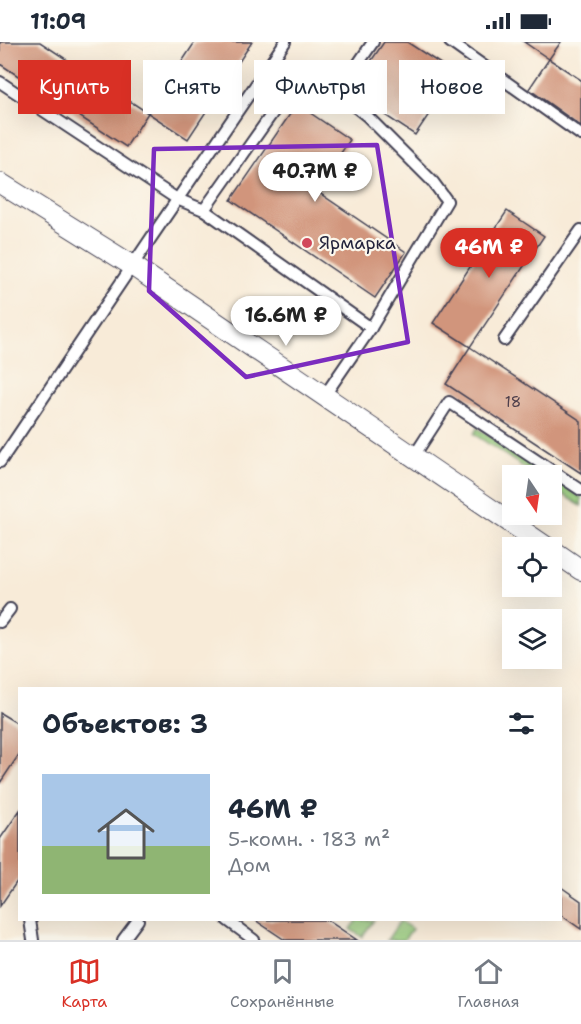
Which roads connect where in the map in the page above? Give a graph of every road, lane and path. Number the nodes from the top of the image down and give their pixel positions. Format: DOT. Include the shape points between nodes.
graph roads {
  1 [pos="285,42"];
  2 [pos="373,42"];
  3 [pos="450,42"];
  4 [pos="273,60"];
  5 [pos="361,60"];
  6 [pos="0,82"];
  7 [pos="254,88"];
  8 [pos="272,114"];
  9 [pos="364,114"];
  10 [pos="581,135"];
  11 [pos="0,183"];
  12 [pos="177,199"];
  13 [pos="204,210"];
  14 [pos="581,230"];
  15 [pos="133,266"];
  16 [pos="371,328"];
  17 [pos="504,340"];
  18 [pos="325,395"];
  19 [pos="414,456"];
  20 [pos="0,462"];
  21 [pos="581,489"];
  22 [pos="532,537"];
  23 [pos="562,557"];
  24 [pos="581,570"];
  25 [pos="10,609"];
  26 [pos="0,622"];
  27 [pos="30,921"];
  28 [pos="137,921"];
  29 [pos="228,921"];
  30 [pos="33,940"];
  31 [pos="123,940"];
  32 [pos="254,940"];
  1 -- 4 [label="lane"];
  2 -- 5 [label="lane"];
  3 -- 10 [label="lane"];
  6 -- 12 [label="lane"];
  7 -- 12 [label="lane"];
  8 -- 13 [label="lane"];
  9 -- 16 [label="lane" via="447,201"];
  11 -- 15 [label="street"];
  12 -- 13 [label="lane"];
  12 -- 15 [label="lane"];
  13 -- 16 [label="lane"];
  14 -- 17 [label="lane"];
  15 -- 18 [label="street"];
  15 -- 20 [label="lane"];
  16 -- 18 [label="lane"];
  18 -- 19 [label="street"];
  19 -- 21 [label="lane" via="449,402"];
  19 -- 22 [label="street"];
  23 -- 24 [label="street"];
  25 -- 26 [label="lane"];
  27 -- 30 [label="lane"];
  28 -- 31 [label="lane"];
  29 -- 32 [label="lane"];
}
